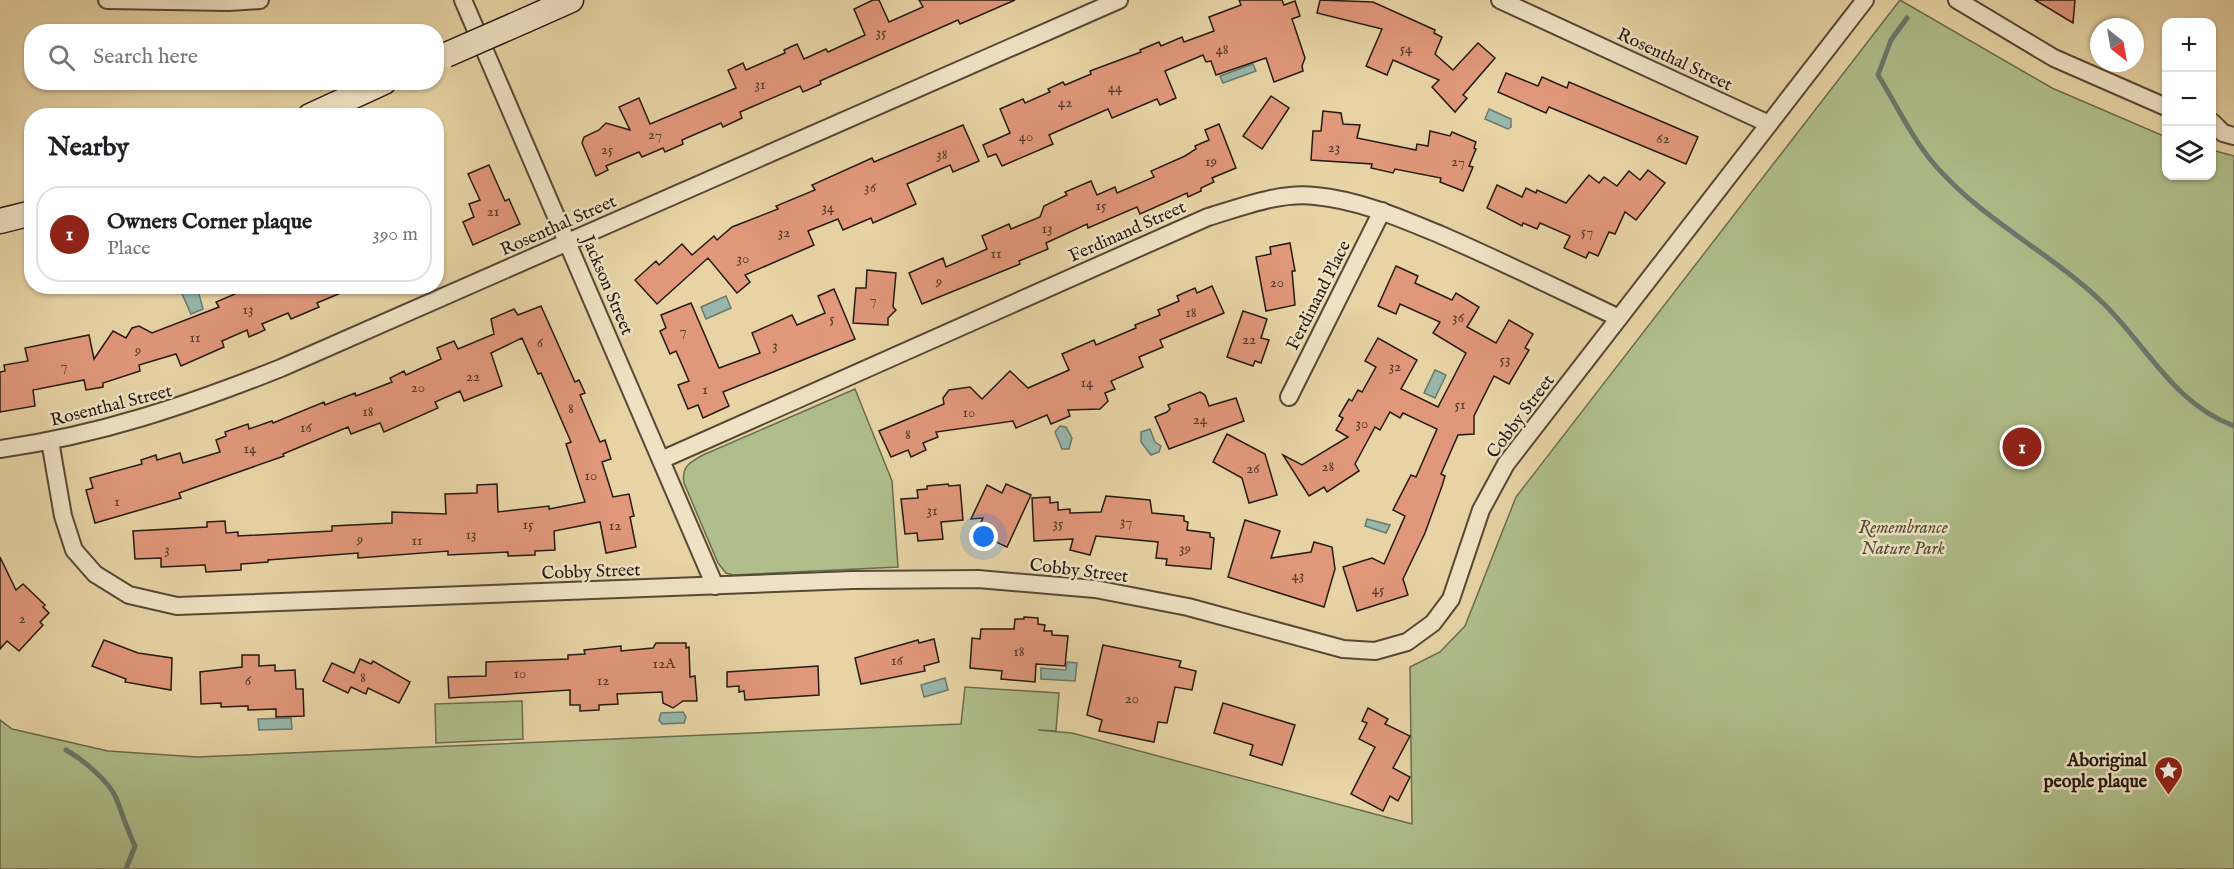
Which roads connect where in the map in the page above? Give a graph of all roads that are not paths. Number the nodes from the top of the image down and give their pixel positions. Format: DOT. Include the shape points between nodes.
graph roads {
  1 [pos="107,0"];
  2 [pos="260,0"];
  3 [pos="463,0"];
  4 [pos="571,0"];
  5 [pos="1119,0"];
  6 [pos="1500,0"];
  7 [pos="1865,0"];
  8 [pos="1957,0"];
  9 [pos="200,1"];
  10 [pos="444,56"];
  11 [pos="367,90"];
  12 [pos="2162,105"];
  13 [pos="327,108"];
  14 [pos="1769,124"];
  15 [pos="2216,125"];
  16 [pos="2234,136"];
  17 [pos="1382,211"];
  18 [pos="24,215"];
  19 [pos="0,221"];
  20 [pos="568,242"];
  21 [pos="1619,318"];
  22 [pos="1289,397"];
  23 [pos="50,441"];
  24 [pos="0,450"];
  25 [pos="661,460"];
  26 [pos="715,586"];
  1 -- 9 [label="street"];
  2 -- 9 [label="street"];
  3 -- 20 [label="street, Jackson Street"];
  4 -- 10 [label="main road, bridge"];
  5 -- 20 [label="street, Rosenthal Street"];
  6 -- 14 [label="street, Rosenthal Street"];
  7 -- 14 [label="street, Cobby Street"];
  8 -- 12 [label="street" via="2054,58"];
  11 -- 13 [label="main road"];
  14 -- 21 [label="street, Cobby Street"];
  15 -- 16 [label="street" via="2223,133"];
  17 -- 21 [label="street, Ferdinand Street"];
  17 -- 22 [label="street, Ferdinand Place"];
  17 -- 25 [label="street, Ferdinand Street" via="1313,195 1265,200 1208,217"];
  18 -- 19 [label="main road"];
  20 -- 23 [label="street, Rosenthal Street" via="189,405 111,429"];
  20 -- 25 [label="street, Jackson Street"];
  21 -- 26 [label="street, Cobby Street" via="1506,464 1481,510 1451,598 1433,623 1407,642 1375,651 1343,649 1188,607 1095,589 990,579"];
  23 -- 24 [label="street, Rosenthal Street"];
  23 -- 26 [label="street, Cobby Street" via="63,516 74,550 95,574 129,595 177,606"];
  25 -- 26 [label="street, Jackson Street"];
}
